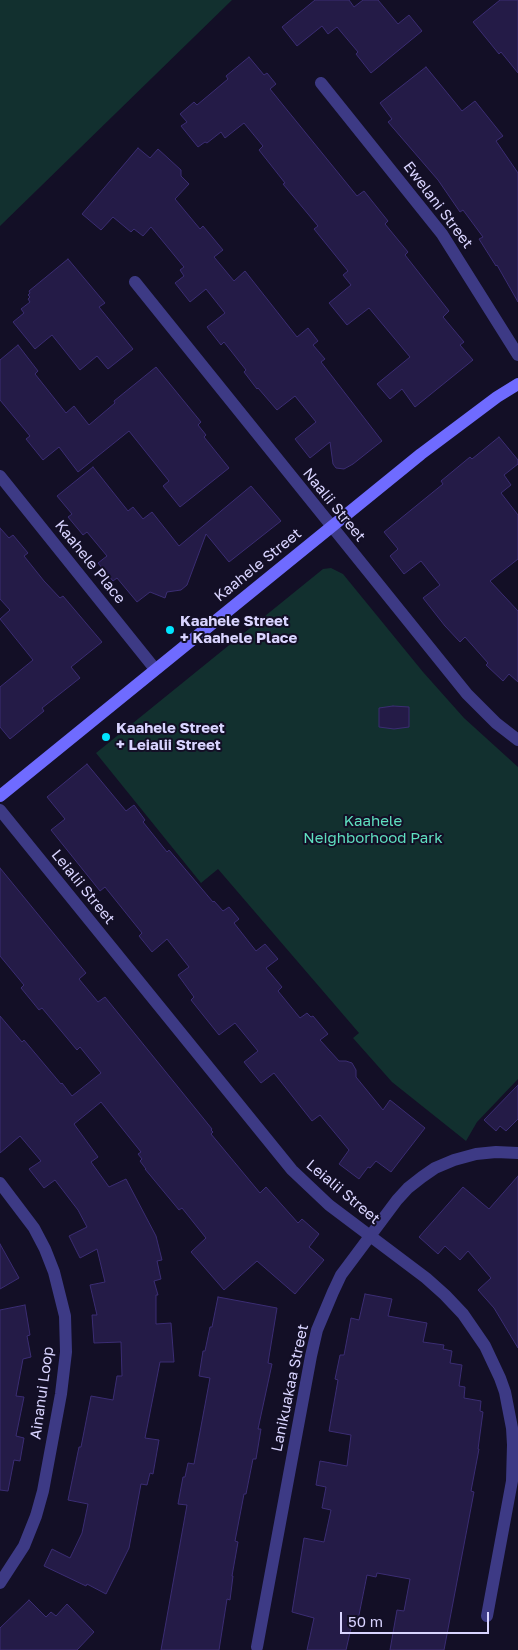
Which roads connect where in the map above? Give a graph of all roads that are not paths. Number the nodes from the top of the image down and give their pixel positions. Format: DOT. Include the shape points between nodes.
graph roads {
  1 [pos="320,83"];
  2 [pos="135,282"];
  3 [pos="518,355"];
  4 [pos="518,384"];
  5 [pos="0,476"];
  6 [pos="331,527"];
  7 [pos="155,669"];
  8 [pos="518,740"];
  9 [pos="0,796"];
  10 [pos="0,810"];
  11 [pos="518,1153"];
  12 [pos="0,1183"];
  13 [pos="370,1236"];
  14 [pos="0,1584"];
  15 [pos="487,1616"];
  16 [pos="257,1647"];
  1 -- 3 [label="street, Ewelani Street" via="442,234"];
  2 -- 6 [label="street, Naalii Street"];
  4 -- 6 [label="street, Kaahele Street" via="459,425"];
  5 -- 7 [label="street, Kaahele Place"];
  6 -- 7 [label="street, Kaahele Street"];
  6 -- 8 [label="street, Naalii Street" via="467,694"];
  7 -- 9 [label="street, Kaahele Street"];
  10 -- 13 [label="street, Leialii Street" via="292,1170 329,1205"];
  11 -- 13 [label="street, Lanikuakaa Street" via="476,1154 436,1168 408,1188"];
  12 -- 14 [label="street, Ainanui Loop" via="34,1228 54,1272 65,1316 66,1352 61,1394 36,1516 24,1546"];
  13 -- 15 [label="street, Leialii Street" via="426,1278 463,1314 485,1346 505,1392 512,1428 512,1481"];
  13 -- 16 [label="street, Lanikuakaa Street" via="342,1275 317,1330"];
}
